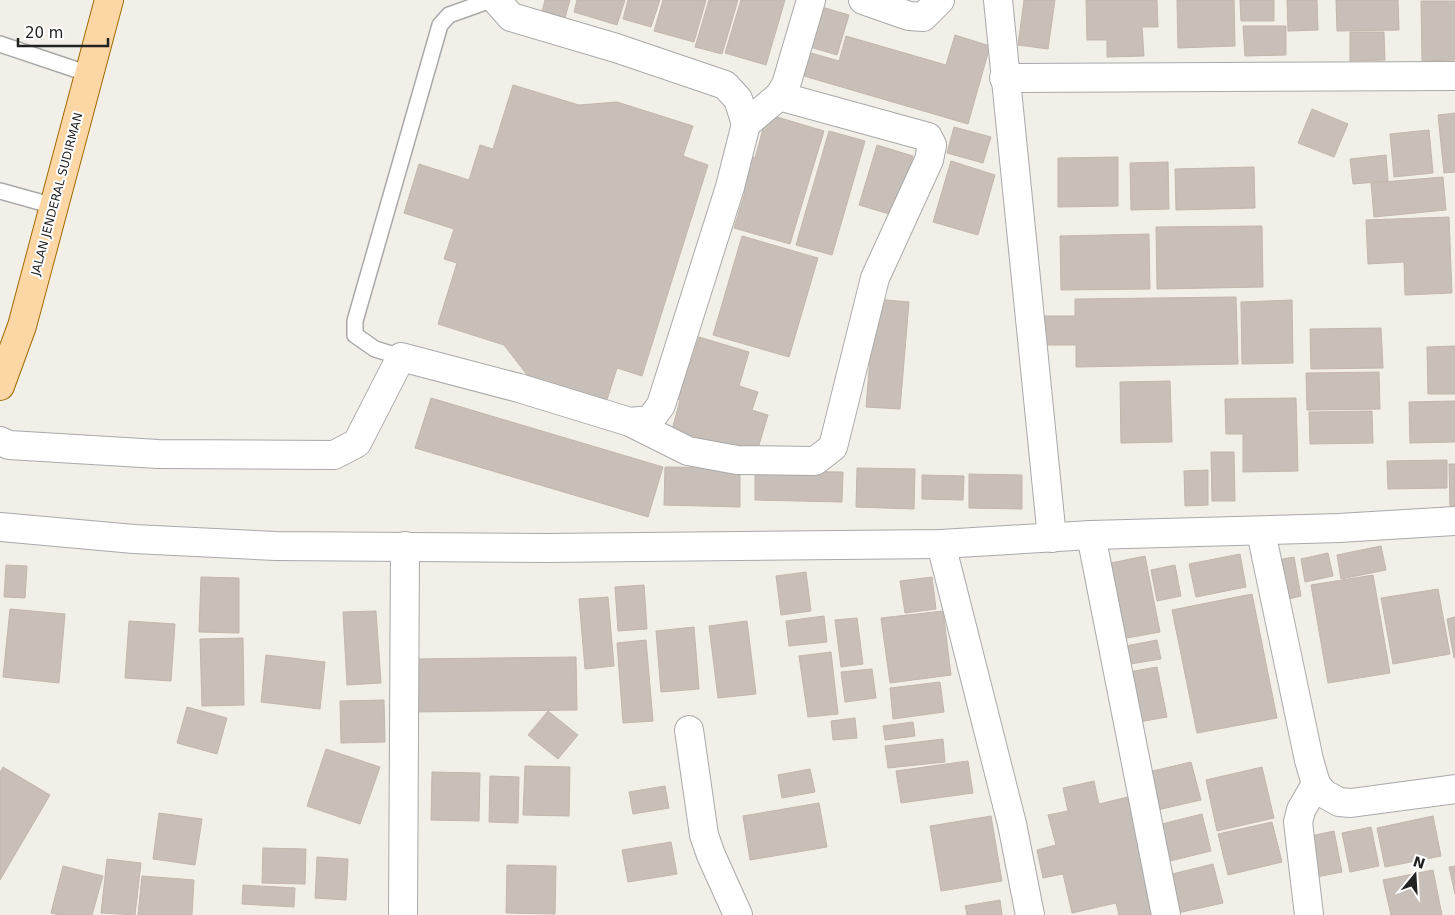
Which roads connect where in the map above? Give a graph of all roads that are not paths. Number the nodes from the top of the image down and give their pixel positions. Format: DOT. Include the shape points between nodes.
graph roads {
  1 [pos="109,0"];
  2 [pos="491,0"];
  3 [pos="496,0"];
  4 [pos="812,0"];
  5 [pos="863,0"];
  6 [pos="940,0"];
  7 [pos="998,0"];
  8 [pos="0,44"];
  9 [pos="89,74"];
  10 [pos="1455,76"];
  11 [pos="1004,78"];
  12 [pos="779,96"];
  13 [pos="746,124"];
  14 [pos="0,191"];
  15 [pos="54,206"];
  16 [pos="401,357"];
  17 [pos="0,386"];
  18 [pos="630,422"];
  19 [pos="0,441"];
  20 [pos="1455,521"];
  21 [pos="0,526"];
  22 [pos="1261,532"];
  23 [pos="1091,535"];
  24 [pos="1052,538"];
  25 [pos="941,544"];
  26 [pos="405,546"];
  27 [pos="689,730"];
  28 [pos="1316,784"];
  29 [pos="1455,788"];
  30 [pos="404,915"];
  31 [pos="738,915"];
  32 [pos="1030,915"];
  33 [pos="1166,915"];
  34 [pos="1309,915"];
  1 -- 9 [label="main road, JALAN JENDERAL SUDIRMAN"];
  2 -- 16 [label="lane" via="449,15 440,25 355,321 355,335 375,348"];
  3 -- 13 [label="street" via="511,17 725,85 738,99"];
  4 -- 12 [label="street" via="794,63"];
  5 -- 6 [label="street" via="909,16 923,17"];
  7 -- 11 [label="street"];
  8 -- 9 [label="lane"];
  9 -- 15 [label="main road, JALAN JENDERAL SUDIRMAN"];
  10 -- 11 [label="street"];
  11 -- 24 [label="street"];
  12 -- 13 [label="street"];
  12 -- 18 [label="street" via="928,138 932,145 930,160 875,278 833,447 815,461 737,460 688,451"];
  13 -- 18 [label="street" via="730,187 661,405 650,420"];
  14 -- 15 [label="lane"];
  15 -- 17 [label="main road, JALAN JENDERAL SUDIRMAN" via="22,326"];
  16 -- 18 [label="street"];
  16 -- 19 [label="street" via="357,443 334,455 158,454 9,445"];
  20 -- 22 [label="street"];
  21 -- 26 [label="street" via="134,540 276,546"];
  22 -- 23 [label="street"];
  22 -- 28 [label="street" via="1308,760"];
  23 -- 24 [label="street"];
  23 -- 33 [label="street"];
  24 -- 25 [label="street"];
  25 -- 26 [label="street" via="547,548"];
  25 -- 32 [label="street" via="1012,824"];
  26 -- 30 [label="street"];
  27 -- 31 [label="street" via="704,835"];
  28 -- 29 [label="street" via="1331,799 1351,803"];
  28 -- 34 [label="street" via="1298,822"];
}
